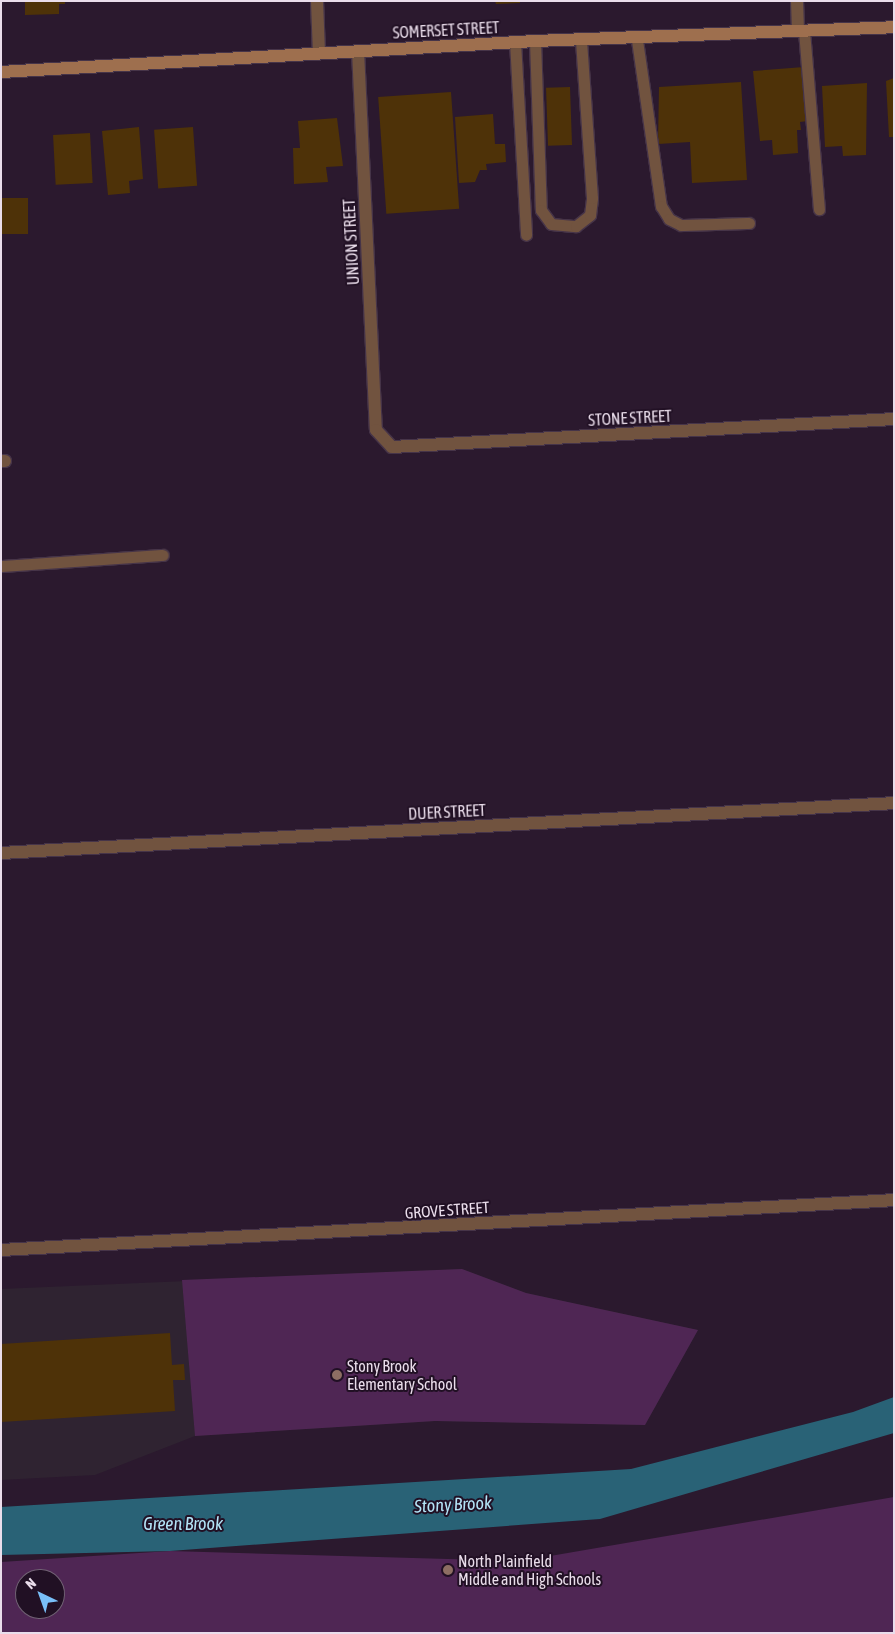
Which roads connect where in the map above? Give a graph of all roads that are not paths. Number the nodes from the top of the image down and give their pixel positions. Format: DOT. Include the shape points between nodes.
graph roads {
  1 [pos="317,1"];
  2 [pos="797,1"];
  3 [pos="894,27"];
  4 [pos="802,31"];
  5 [pos="581,40"];
  6 [pos="638,40"];
  7 [pos="535,41"];
  8 [pos="515,42"];
  9 [pos="358,51"];
  10 [pos="319,52"];
  11 [pos="1,72"];
  12 [pos="820,210"];
  13 [pos="749,223"];
  14 [pos="526,235"];
  15 [pos="894,419"];
  16 [pos="376,430"];
  17 [pos="162,555"];
  18 [pos="1,566"];
  19 [pos="894,803"];
  20 [pos="1,853"];
  21 [pos="894,1200"];
  22 [pos="1,1250"];
  1 -- 10 [label="street"];
  2 -- 4 [label="street"];
  3 -- 4 [label="main road, SOMERSET STREET"];
  4 -- 6 [label="main road, SOMERSET STREET"];
  4 -- 12 [label="lane"];
  5 -- 6 [label="main road, SOMERSET STREET"];
  5 -- 7 [label="main road, SOMERSET STREET"];
  5 -- 7 [label="lane" via="592,198 590,215 576,226 551,224 541,210"];
  6 -- 13 [label="lane" via="661,206 669,218 681,225"];
  7 -- 8 [label="main road, SOMERSET STREET"];
  8 -- 9 [label="main road, SOMERSET STREET"];
  8 -- 14 [label="lane"];
  9 -- 10 [label="main road, SOMERSET STREET"];
  9 -- 16 [label="street, UNION STREET"];
  10 -- 11 [label="main road, SOMERSET STREET"];
  15 -- 16 [label="street, STONE STREET" via="392,447"];
  17 -- 18 [label="lane"];
  19 -- 20 [label="street, DUER STREET"];
  21 -- 22 [label="street, GROVE STREET"];
}
